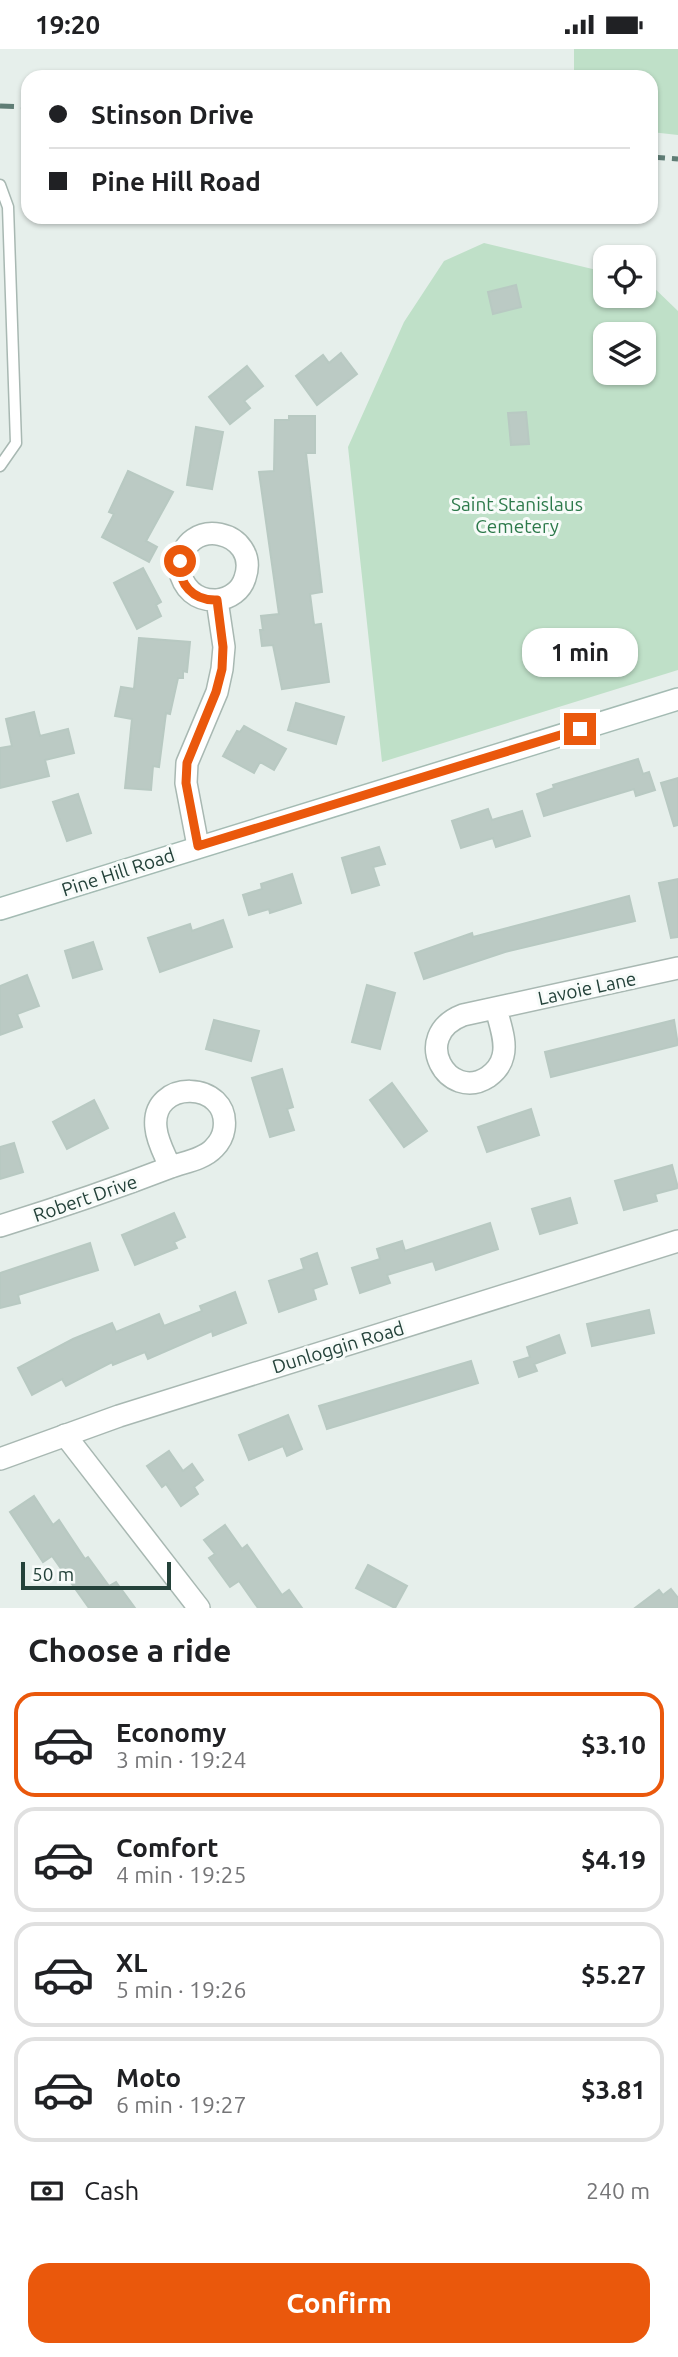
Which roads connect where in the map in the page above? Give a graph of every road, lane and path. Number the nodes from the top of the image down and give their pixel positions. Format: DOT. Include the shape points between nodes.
graph roads {
  1 [pos="0,184"];
  2 [pos="0,467"];
  3 [pos="217,600"];
  4 [pos="678,699"];
  5 [pos="198,846"];
  6 [pos="0,909"];
  7 [pos="678,968"];
  8 [pos="496,1008"];
  9 [pos="170,1167"];
  10 [pos="0,1226"];
  11 [pos="678,1241"];
  12 [pos="65,1436"];
  13 [pos="0,1459"];
  14 [pos="199,1608"];
  1 -- 2 [label="lane" via="8,207 16,443"];
  3 -- 5 [label="street" via="222,669 187,763 186,783"];
  4 -- 5 [label="street, Pine Hill Road"];
  5 -- 6 [label="street, Pine Hill Road"];
  7 -- 8 [label="street, Lavoie Lane"];
  9 -- 10 [label="street, Robert Drive"];
  11 -- 12 [label="street, Dunloggin Road"];
  12 -- 13 [label="street, Dunloggin Road"];
  12 -- 14 [label="street"];
}
